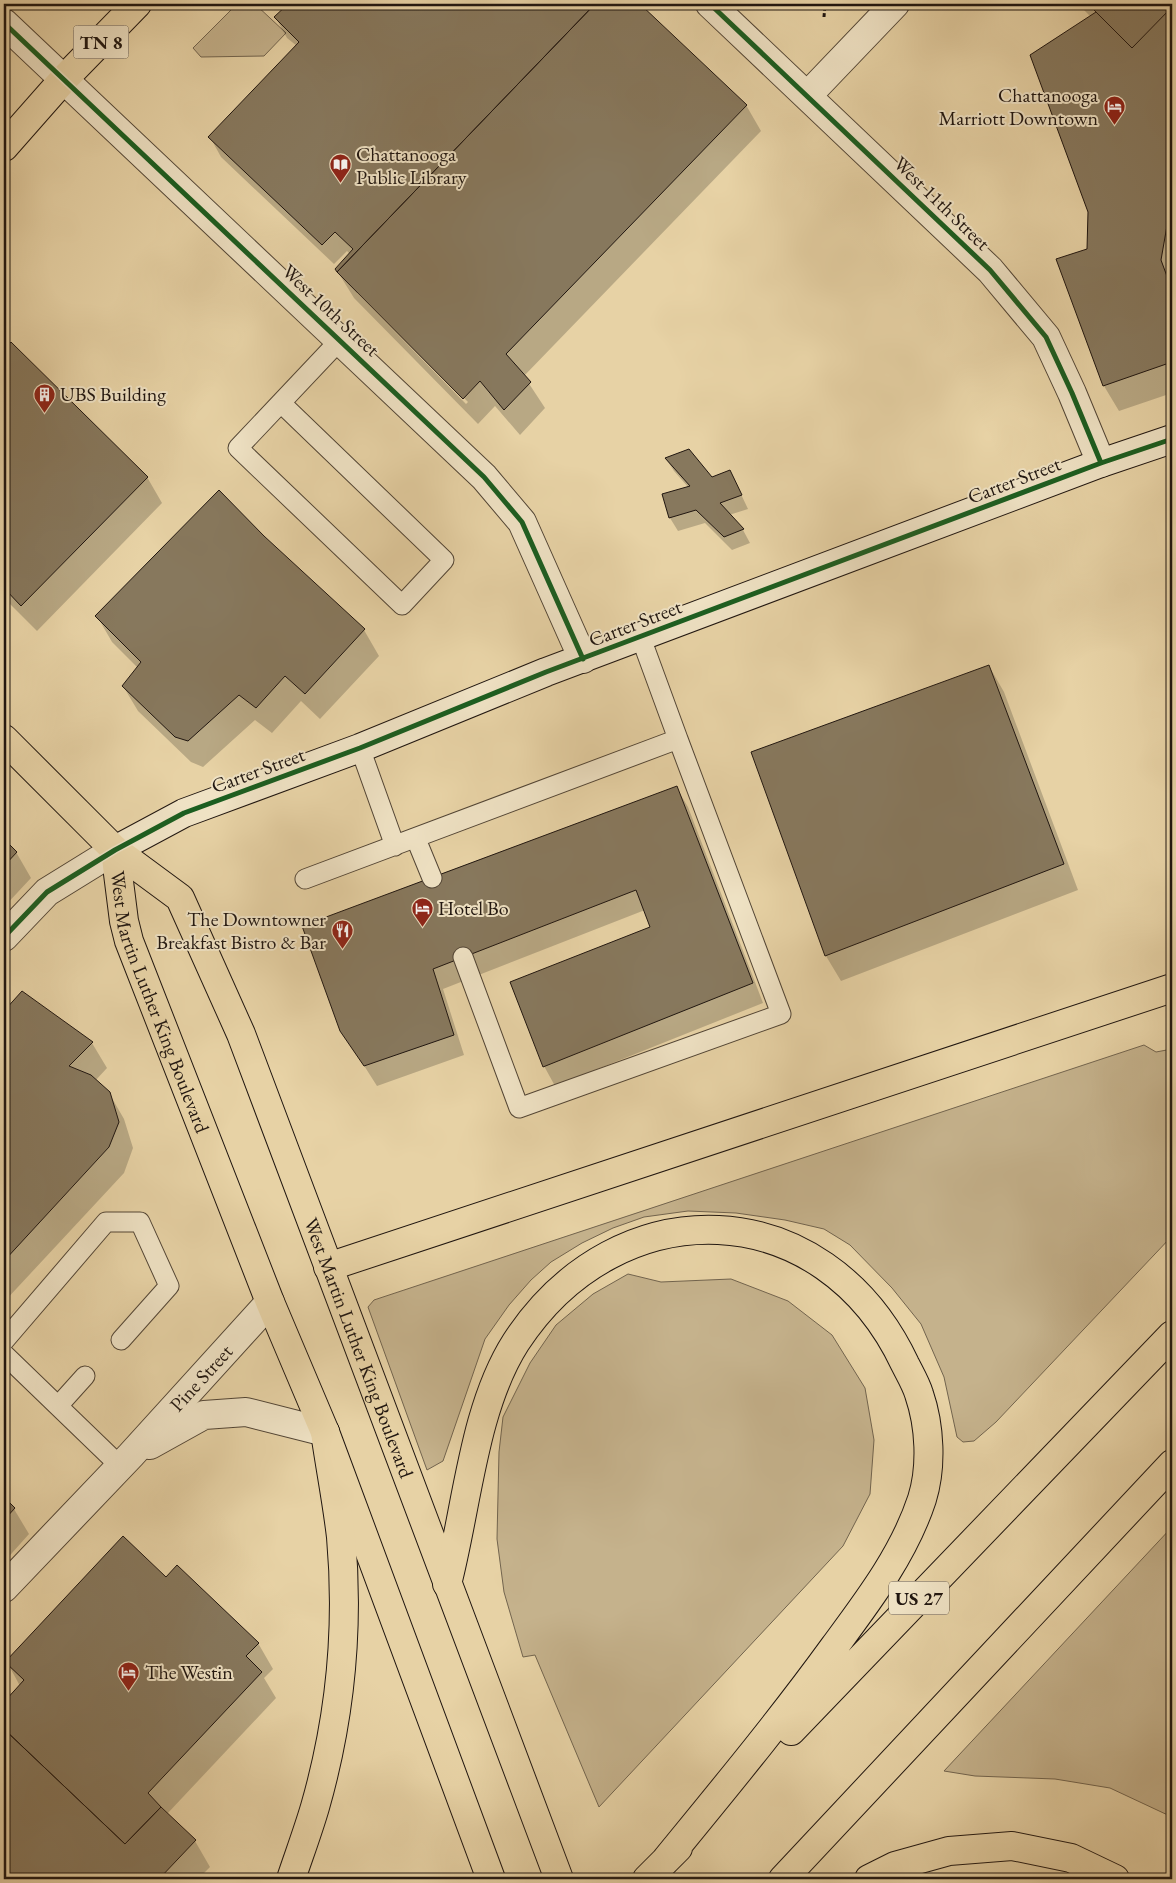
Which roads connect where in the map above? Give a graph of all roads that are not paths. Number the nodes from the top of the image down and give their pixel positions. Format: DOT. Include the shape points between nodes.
graph roads {
  1 [pos="138,4"];
  2 [pos="710,4"];
  3 [pos="896,4"];
  4 [pos="4,23"];
  5 [pos="64,80"];
  6 [pos="808,95"];
  7 [pos="4,147"];
  8 [pos="340,340"];
  9 [pos="281,403"];
  10 [pos="1172,439"];
  11 [pos="1101,463"];
  12 [pos="641,638"];
  13 [pos="583,659"];
  14 [pos="4,739"];
  15 [pos="678,739"];
  16 [pos="360,748"];
  17 [pos="416,839"];
  18 [pos="395,846"];
  19 [pos="115,850"];
  20 [pos="305,878"];
  21 [pos="432,878"];
  22 [pos="4,937"];
  23 [pos="463,957"];
  24 [pos="1172,988"];
  25 [pos="328,1267"];
  26 [pos="270,1302"];
  27 [pos="1172,1335"];
  28 [pos="4,1340"];
  29 [pos="121,1340"];
  30 [pos="4,1354"];
  31 [pos="85,1376"];
  32 [pos="58,1406"];
  33 [pos="325,1432"];
  34 [pos="125,1460"];
  35 [pos="1172,1464"];
  36 [pos="448,1584"];
  37 [pos="4,1588"];
  38 [pos="656,1870"];
  39 [pos="291,1879"];
  40 [pos="491,1879"];
  41 [pos="559,1879"];
  42 [pos="783,1879"];
  43 [pos="869,1879"];
  44 [pos="1115,1879"];
  1 -- 5 [label="main road, TN 8"];
  2 -- 6 [label="street, West 11th Street"];
  3 -- 6 [label="street"];
  4 -- 5 [label="street, West 10th Street"];
  5 -- 7 [label="main road, TN 8"];
  5 -- 8 [label="street, West 10th Street"];
  6 -- 11 [label="street, West 11th Street" via="990,270 1046,337"];
  8 -- 9 [label="lane"];
  8 -- 13 [label="street, West 10th Street" via="484,476 522,522"];
  9 -- 9 [label="lane" via="444,560 402,605 238,448"];
  10 -- 11 [label="street, Carter Street"];
  11 -- 12 [label="street, Carter Street"];
  12 -- 13 [label="street, Carter Street"];
  12 -- 15 [label="lane"];
  13 -- 16 [label="street, Carter Street"];
  14 -- 19 [label="main road, West Martin Luther King Boulevard"];
  15 -- 17 [label="lane"];
  15 -- 23 [label="lane" via="781,1014 519,1108"];
  16 -- 18 [label="lane"];
  16 -- 19 [label="street, Carter Street" via="184,813"];
  17 -- 18 [label="lane"];
  17 -- 21 [label="lane"];
  18 -- 20 [label="lane"];
  19 -- 22 [label="street, Carter Street" via="48,892"];
  19 -- 25 [label="main road, West Martin Luther King Boulevard" via="180,898 241,1034"];
  19 -- 26 [label="main road, West Martin Luther King Boulevard" via="129,942"];
  24 -- 25 [label="main road"];
  25 -- 36 [label="main road, West Martin Luther King Boulevard"];
  26 -- 33 [label="main road, West Martin Luther King Boulevard"];
  26 -- 34 [label="street, Pine Street"];
  27 -- 38 [label="main road, US 27"];
  28 -- 29 [label="lane" via="106,1222 140,1222 169,1286"];
  30 -- 32 [label="lane"];
  31 -- 32 [label="lane"];
  32 -- 34 [label="lane"];
  33 -- 34 [label="street, Pine Street" via="246,1412 204,1416"];
  33 -- 39 [label="main road" via="341,1537 342,1659 334,1721 315,1806"];
  33 -- 40 [label="main road, West Martin Luther King Boulevard"];
  34 -- 37 [label="street, Pine Street"];
  35 -- 42 [label="main road"];
  36 -- 38 [label="main road" via="477,1444 494,1385 533,1317 557,1292 593,1264 630,1244 675,1232 744,1233 774,1240 806,1253 836,1272 864,1299 895,1342 920,1395 927,1428 928,1472 922,1498 909,1533 848,1628 793,1704"];
  36 -- 41 [label="main road, West Martin Luther King Boulevard"];
  43 -- 44 [label="main road" via="895,1866 949,1851 1012,1846 1071,1858"];
}
